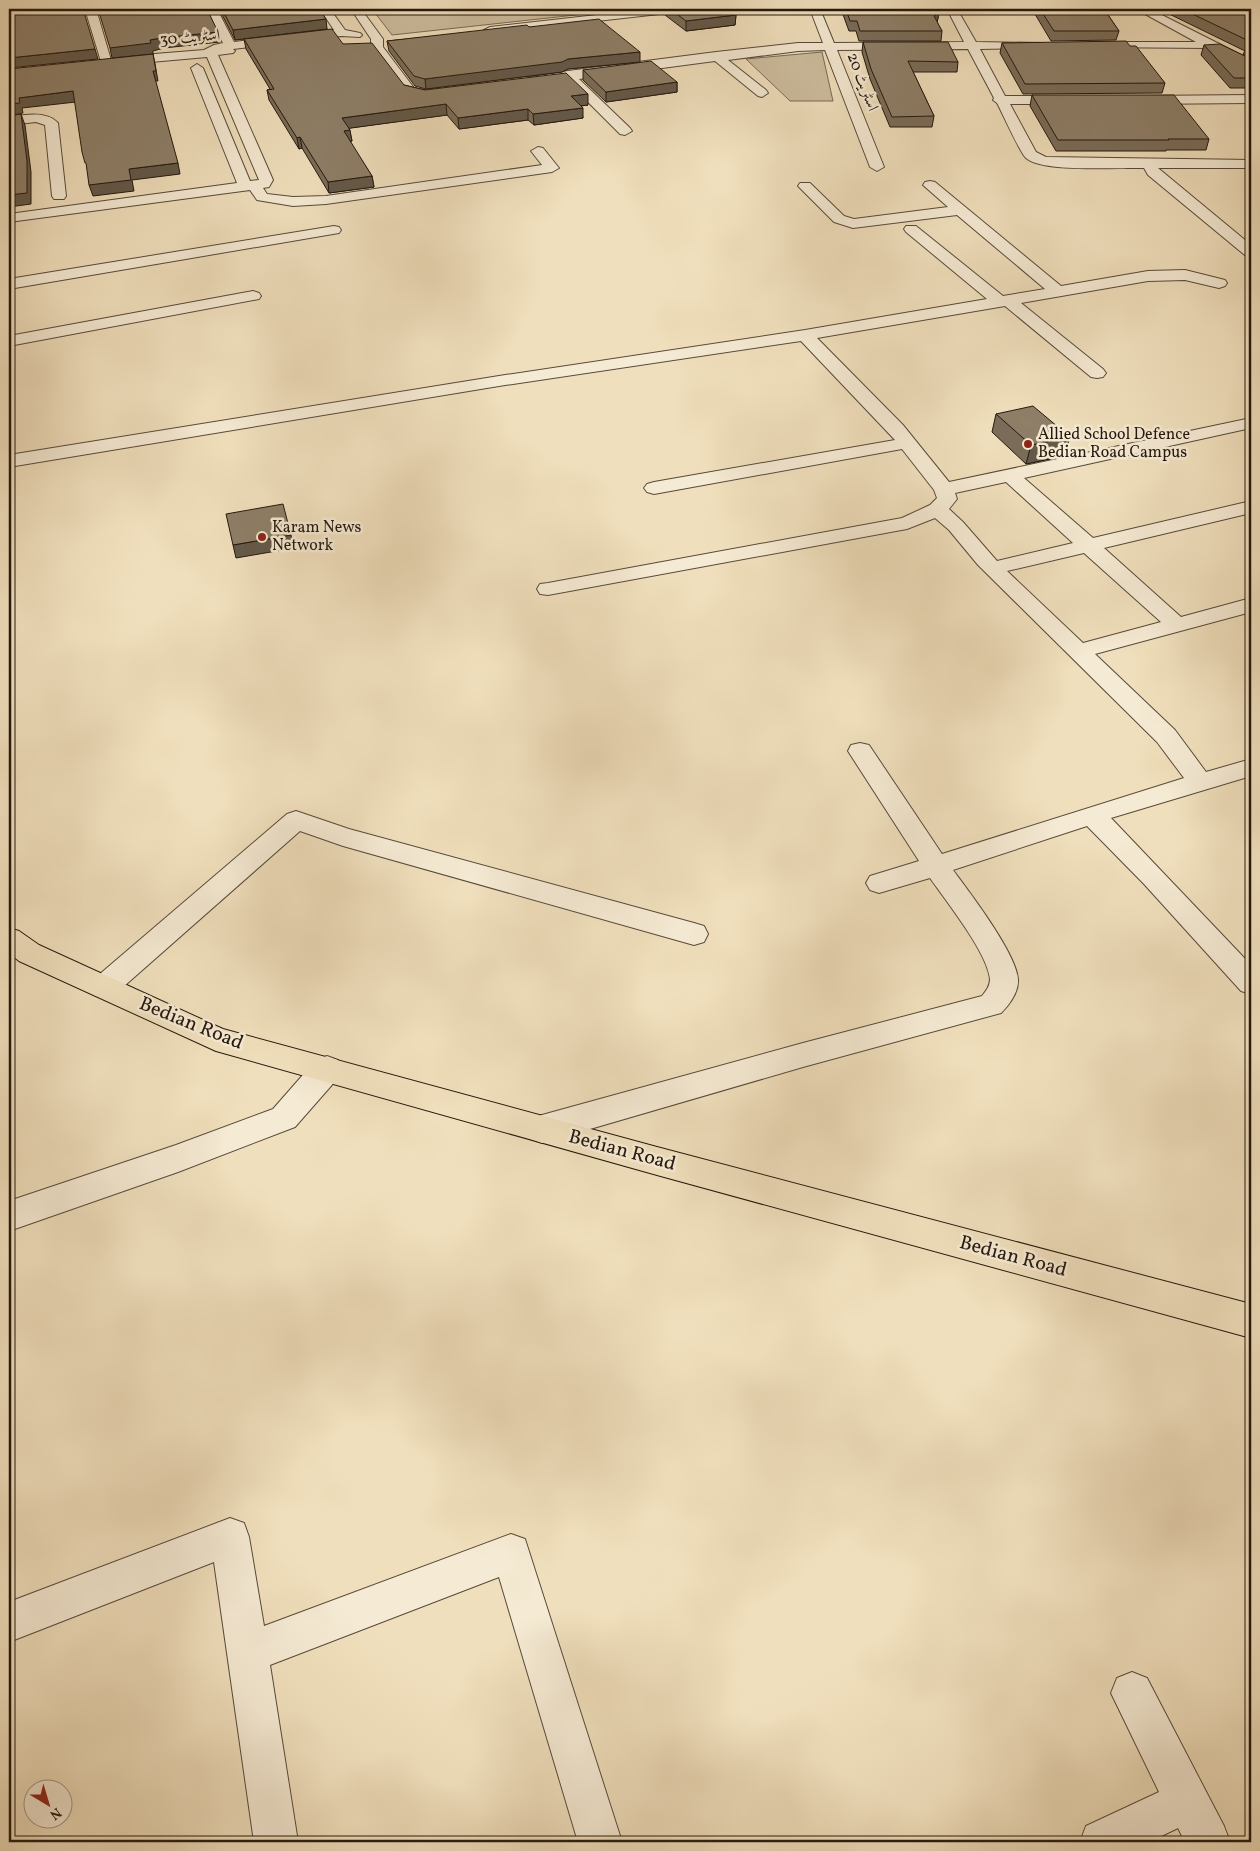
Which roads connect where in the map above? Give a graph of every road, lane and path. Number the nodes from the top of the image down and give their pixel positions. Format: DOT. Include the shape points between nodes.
graph roads {
  1 [pos="90,9"];
  2 [pos="212,9"];
  3 [pos="326,9"];
  4 [pos="356,9"];
  5 [pos="593,9"];
  6 [pos="677,9"];
  7 [pos="815,9"];
  8 [pos="952,9"];
  9 [pos="1142,9"];
  10 [pos="603,17"];
  11 [pos="350,22"];
  12 [pos="386,29"];
  13 [pos="475,32"];
  14 [pos="341,33"];
  15 [pos="368,38"];
  16 [pos="392,41"];
  17 [pos="970,45"];
  18 [pos="1048,45"];
  19 [pos="1077,45"];
  20 [pos="1213,45"];
  21 [pos="230,46"];
  22 [pos="831,46"];
  23 [pos="349,47"];
  24 [pos="212,56"];
  25 [pos="716,56"];
  26 [pos="193,58"];
  27 [pos="231,64"];
  28 [pos="1251,65"];
  29 [pos="568,76"];
  30 [pos="519,82"];
  31 [pos="450,92"];
  32 [pos="762,93"];
  33 [pos="1251,99"];
  34 [pos="999,100"];
  35 [pos="1077,100"];
  36 [pos="1125,100"];
  37 [pos="9,121"];
  38 [pos="625,131"];
  39 [pos="538,151"];
  40 [pos="1148,163"];
  41 [pos="1251,164"];
  42 [pos="877,167"];
  43 [pos="930,185"];
  44 [pos="805,186"];
  45 [pos="255,187"];
  46 [pos="59,196"];
  47 [pos="960,210"];
  48 [pos="9,218"];
  49 [pos="911,228"];
  50 [pos="334,230"];
  51 [pos="1251,253"];
  52 [pos="944,256"];
  53 [pos="922,259"];
  54 [pos="960,270"];
  55 [pos="937,272"];
  56 [pos="1219,283"];
  57 [pos="9,284"];
  58 [pos="1057,291"];
  59 [pos="253,296"];
  60 [pos="1003,301"];
  61 [pos="805,335"];
  62 [pos="9,341"];
  63 [pos="1097,374"];
  64 [pos="1251,424"];
  65 [pos="907,442"];
  66 [pos="9,460"];
  67 [pos="1010,475"];
  68 [pos="654,488"];
  69 [pos="944,489"];
  70 [pos="1251,507"];
  71 [pos="937,509"];
  72 [pos="1088,546"];
  73 [pos="993,568"];
  74 [pos="548,588"];
  75 [pos="1251,605"];
  76 [pos="1178,626"];
  77 [pos="1078,651"];
  78 [pos="860,751"];
  79 [pos="1251,767"];
  80 [pos="1200,782"];
  81 [pos="1092,815"];
  82 [pos="936,866"];
  83 [pos="879,883"];
  84 [pos="694,934"];
  85 [pos="9,939"];
  86 [pos="1251,983"];
  87 [pos="104,987"];
  88 [pos="327,1069"];
  89 [pos="542,1129"];
  90 [pos="9,1216"];
  91 [pos="1251,1321"];
  92 [pos="9,1622"];
  93 [pos="248,1653"];
  94 [pos="1132,1693"];
  95 [pos="1187,1801"];
  96 [pos="276,1842"];
  97 [pos="600,1842"];
  98 [pos="1102,1842"];
  99 [pos="1208,1842"];
  1 -- 26 [label="street, اسٹریٹ 30" via="101,63"];
  2 -- 21 [label="street"];
  3 -- 14 [label="street"];
  4 -- 15 [label="street"];
  5 -- 10 [label="street"];
  6 -- 10 [label="street"];
  7 -- 22 [label="street, اسٹریٹ 20"];
  8 -- 17 [label="street"];
  9 -- 20 [label="street"];
  10 -- 13 [label="street"];
  11 -- 15 [label="street"];
  12 -- 15 [label="street"];
  14 -- 15 [label="street"];
  14 -- 21 [label="street"];
  15 -- 16 [label="street"];
  15 -- 23 [label="street"];
  15 -- 24 [label="street, اسٹریٹ 30"];
  15 -- 31 [label="street" via="410,91 426,94"];
  17 -- 18 [label="street"];
  17 -- 22 [label="street"];
  17 -- 34 [label="street"];
  19 -- 20 [label="street"];
  20 -- 28 [label="street"];
  21 -- 24 [label="street" via="210,50"];
  22 -- 25 [label="street" via="798,46"];
  22 -- 42 [label="street, اسٹریٹ 20"];
  24 -- 26 [label="street, اسٹریٹ 30"];
  24 -- 27 [label="street"];
  24 -- 45 [label="street" via="266,180"];
  25 -- 29 [label="street"];
  25 -- 32 [label="street"];
  26 -- 45 [label="street" via="244,184"];
  29 -- 30 [label="street"];
  29 -- 38 [label="street"];
  33 -- 36 [label="street"];
  34 -- 35 [label="street"];
  34 -- 40 [label="street" via="1035,159 1051,163"];
  37 -- 46 [label="street" via="45,119 51,123"];
  39 -- 45 [label="street" via="552,168 335,199 270,199 262,197"];
  40 -- 41 [label="street"];
  40 -- 51 [label="street" via="1153,172"];
  43 -- 47 [label="street"];
  44 -- 47 [label="street" via="840,219 853,224"];
  45 -- 48 [label="street"];
  47 -- 58 [label="street"];
  49 -- 52 [label="street"];
  50 -- 57 [label="street"];
  52 -- 53 [label="street"];
  52 -- 54 [label="street"];
  54 -- 55 [label="street"];
  54 -- 60 [label="street"];
  56 -- 58 [label="street" via="1185,275 1148,276"];
  58 -- 60 [label="street"];
  59 -- 62 [label="street"];
  60 -- 61 [label="street"];
  60 -- 63 [label="street"];
  61 -- 65 [label="street"];
  61 -- 66 [label="street"];
  64 -- 67 [label="street"];
  65 -- 68 [label="street"];
  65 -- 69 [label="street"];
  67 -- 69 [label="street"];
  67 -- 72 [label="street"];
  69 -- 71 [label="street" via="947,499"];
  70 -- 72 [label="street"];
  71 -- 73 [label="street"];
  71 -- 74 [label="street" via="907,523"];
  72 -- 73 [label="street"];
  72 -- 76 [label="street"];
  73 -- 77 [label="street"];
  75 -- 76 [label="street"];
  76 -- 77 [label="street"];
  77 -- 80 [label="street" via="1166,736"];
  78 -- 82 [label="street"];
  79 -- 80 [label="street"];
  80 -- 81 [label="street"];
  81 -- 82 [label="street"];
  81 -- 86 [label="street"];
  82 -- 83 [label="street"];
  82 -- 89 [label="street" via="996,958 1004,976 1003,992 991,1005"];
  84 -- 87 [label="street" via="343,837 296,820"];
  85 -- 87 [label="main road, Bedian Road" via="29,952"];
  87 -- 88 [label="main road, Bedian Road" via="216,1039"];
  88 -- 89 [label="main road, Bedian Road"];
  88 -- 90 [label="street" via="284,1118"];
  89 -- 91 [label="main road, Bedian Road"];
  92 -- 93 [label="street" via="230,1537"];
  93 -- 96 [label="street"];
  93 -- 97 [label="street" via="511,1553"];
  94 -- 95 [label="street"];
  95 -- 98 [label="street"];
  95 -- 99 [label="street"];
}
